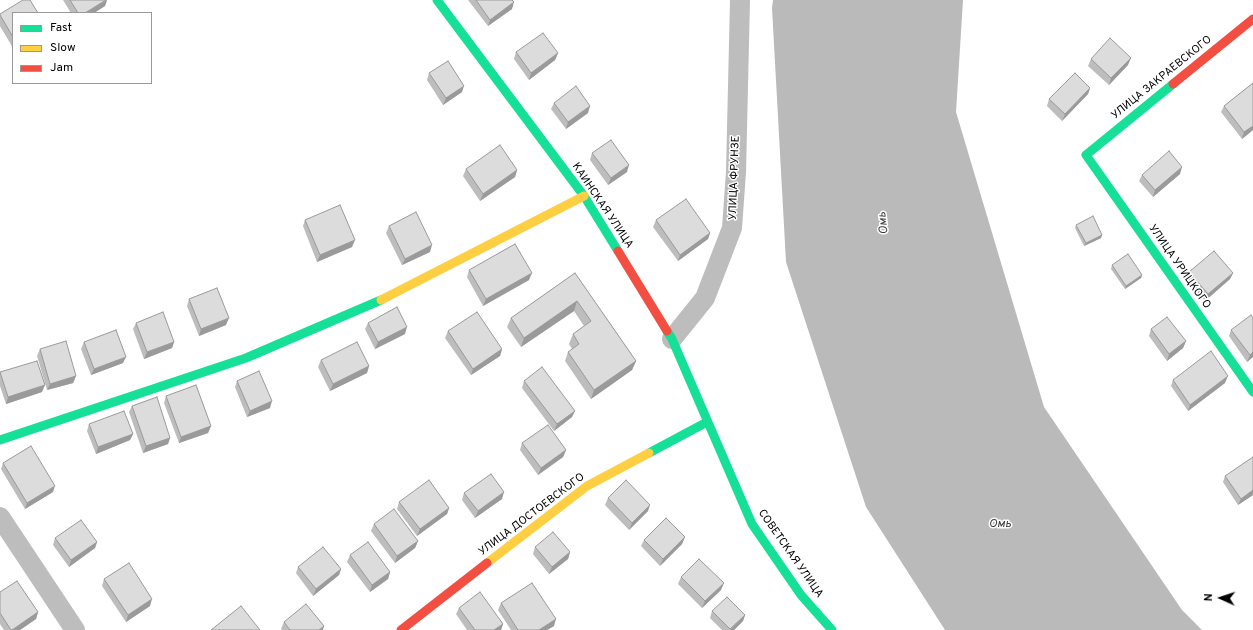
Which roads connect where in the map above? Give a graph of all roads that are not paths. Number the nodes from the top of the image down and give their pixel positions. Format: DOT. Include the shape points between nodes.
graph roads {
  1 [pos="437,0"];
  2 [pos="740,0"];
  3 [pos="1253,19"];
  4 [pos="1086,155"];
  5 [pos="584,196"];
  6 [pos="672,339"];
  7 [pos="1253,392"];
  8 [pos="707,422"];
  9 [pos="0,440"];
  10 [pos="0,517"];
  11 [pos="75,630"];
  12 [pos="401,630"];
  13 [pos="832,630"];
  1 -- 5 [label="street, КАИНСКАЯ УЛИЦА"];
  2 -- 6 [label="street, УЛИЦА ФРУНЗЕ" via="736,172 732,228 706,298"];
  3 -- 4 [label="street, УЛИЦА ЗАКРАЕВСКОГО"];
  4 -- 7 [label="street, УЛИЦА УРИЦКОГО"];
  5 -- 6 [label="street, КАИНСКАЯ УЛИЦА"];
  5 -- 9 [label="street" via="386,298 246,358"];
  6 -- 8 [label="street, КАИНСКАЯ УЛИЦА"];
  8 -- 12 [label="street, УЛИЦА ДОСТОЕВСКОГО" via="587,486"];
  8 -- 13 [label="street, СОВЕТСКАЯ УЛИЦА" via="752,524 801,595"];
  10 -- 11 [label="street"];
}
